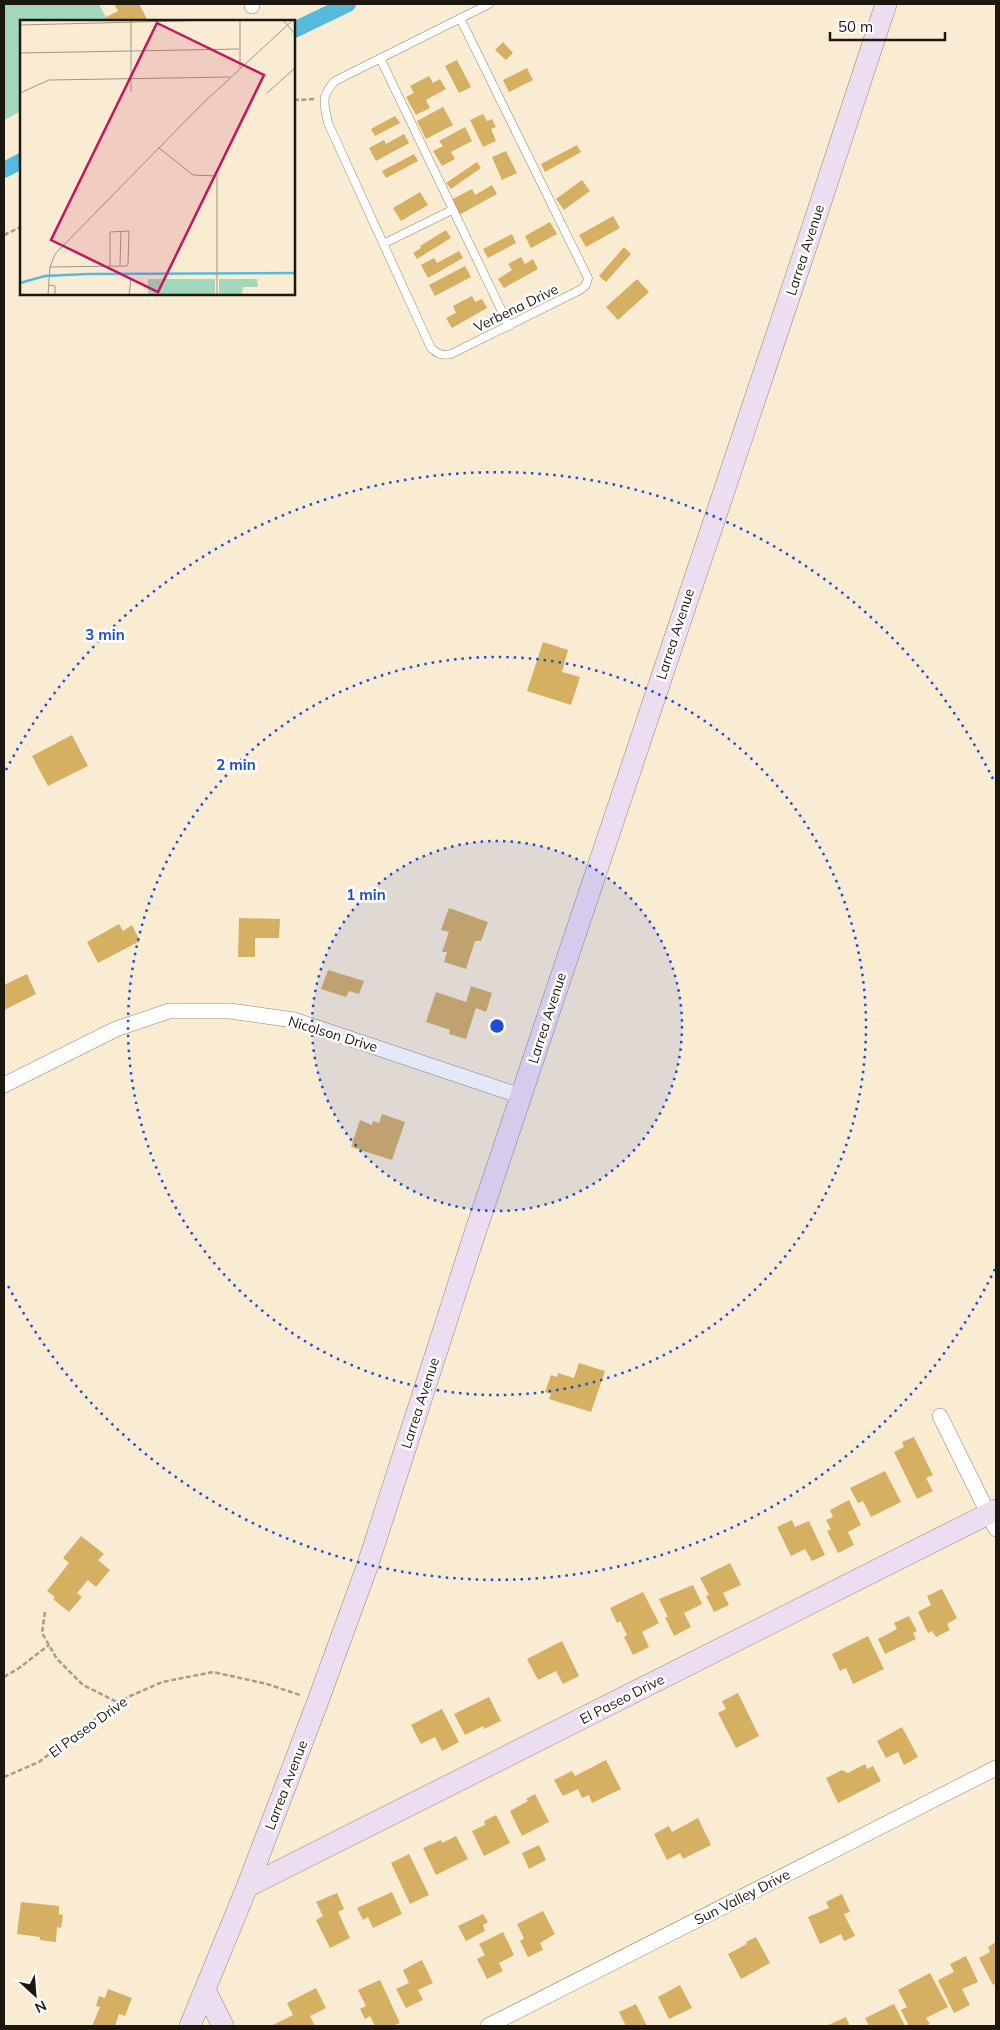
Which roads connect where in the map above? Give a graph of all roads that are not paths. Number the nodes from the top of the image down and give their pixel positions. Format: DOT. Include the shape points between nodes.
graph roads {
  1 [pos="489,4"];
  2 [pos="886,4"];
  3 [pos="460,18"];
  4 [pos="380,58"];
  5 [pos="452,210"];
  6 [pos="385,243"];
  7 [pos="508,326"];
  8 [pos="4,1085"];
  9 [pos="521,1096"];
  10 [pos="940,1416"];
  11 [pos="994,1518"];
  12 [pos="996,1768"];
  13 [pos="247,1887"];
  14 [pos="205,1990"];
  15 [pos="190,2026"];
  16 [pos="223,2026"];
  17 [pos="488,2026"];
  1 -- 3 [label="lane"];
  2 -- 9 [label="main road, Larrea Avenue"];
  3 -- 4 [label="lane"];
  3 -- 7 [label="lane, Verbena Drive" via="588,278 580,290"];
  4 -- 5 [label="lane"];
  4 -- 6 [label="lane, Verbena Drive" via="335,81 325,92 324,102 328,123"];
  5 -- 6 [label="lane"];
  5 -- 7 [label="lane"];
  6 -- 7 [label="lane, Verbena Drive" via="431,348 438,354 451,354"];
  8 -- 9 [label="street, Nicolson Drive" via="116,1028 169,1011 230,1011 294,1020"];
  9 -- 13 [label="main road, Larrea Avenue" via="367,1567"];
  10 -- 11 [label="street"];
  11 -- 13 [label="main road, El Paseo Drive"];
  12 -- 17 [label="street, Sun Valley Drive"];
  13 -- 14 [label="main road, Larrea Avenue"];
  14 -- 15 [label="main road, Larrea Avenue"];
  14 -- 16 [label="main road"];
}
